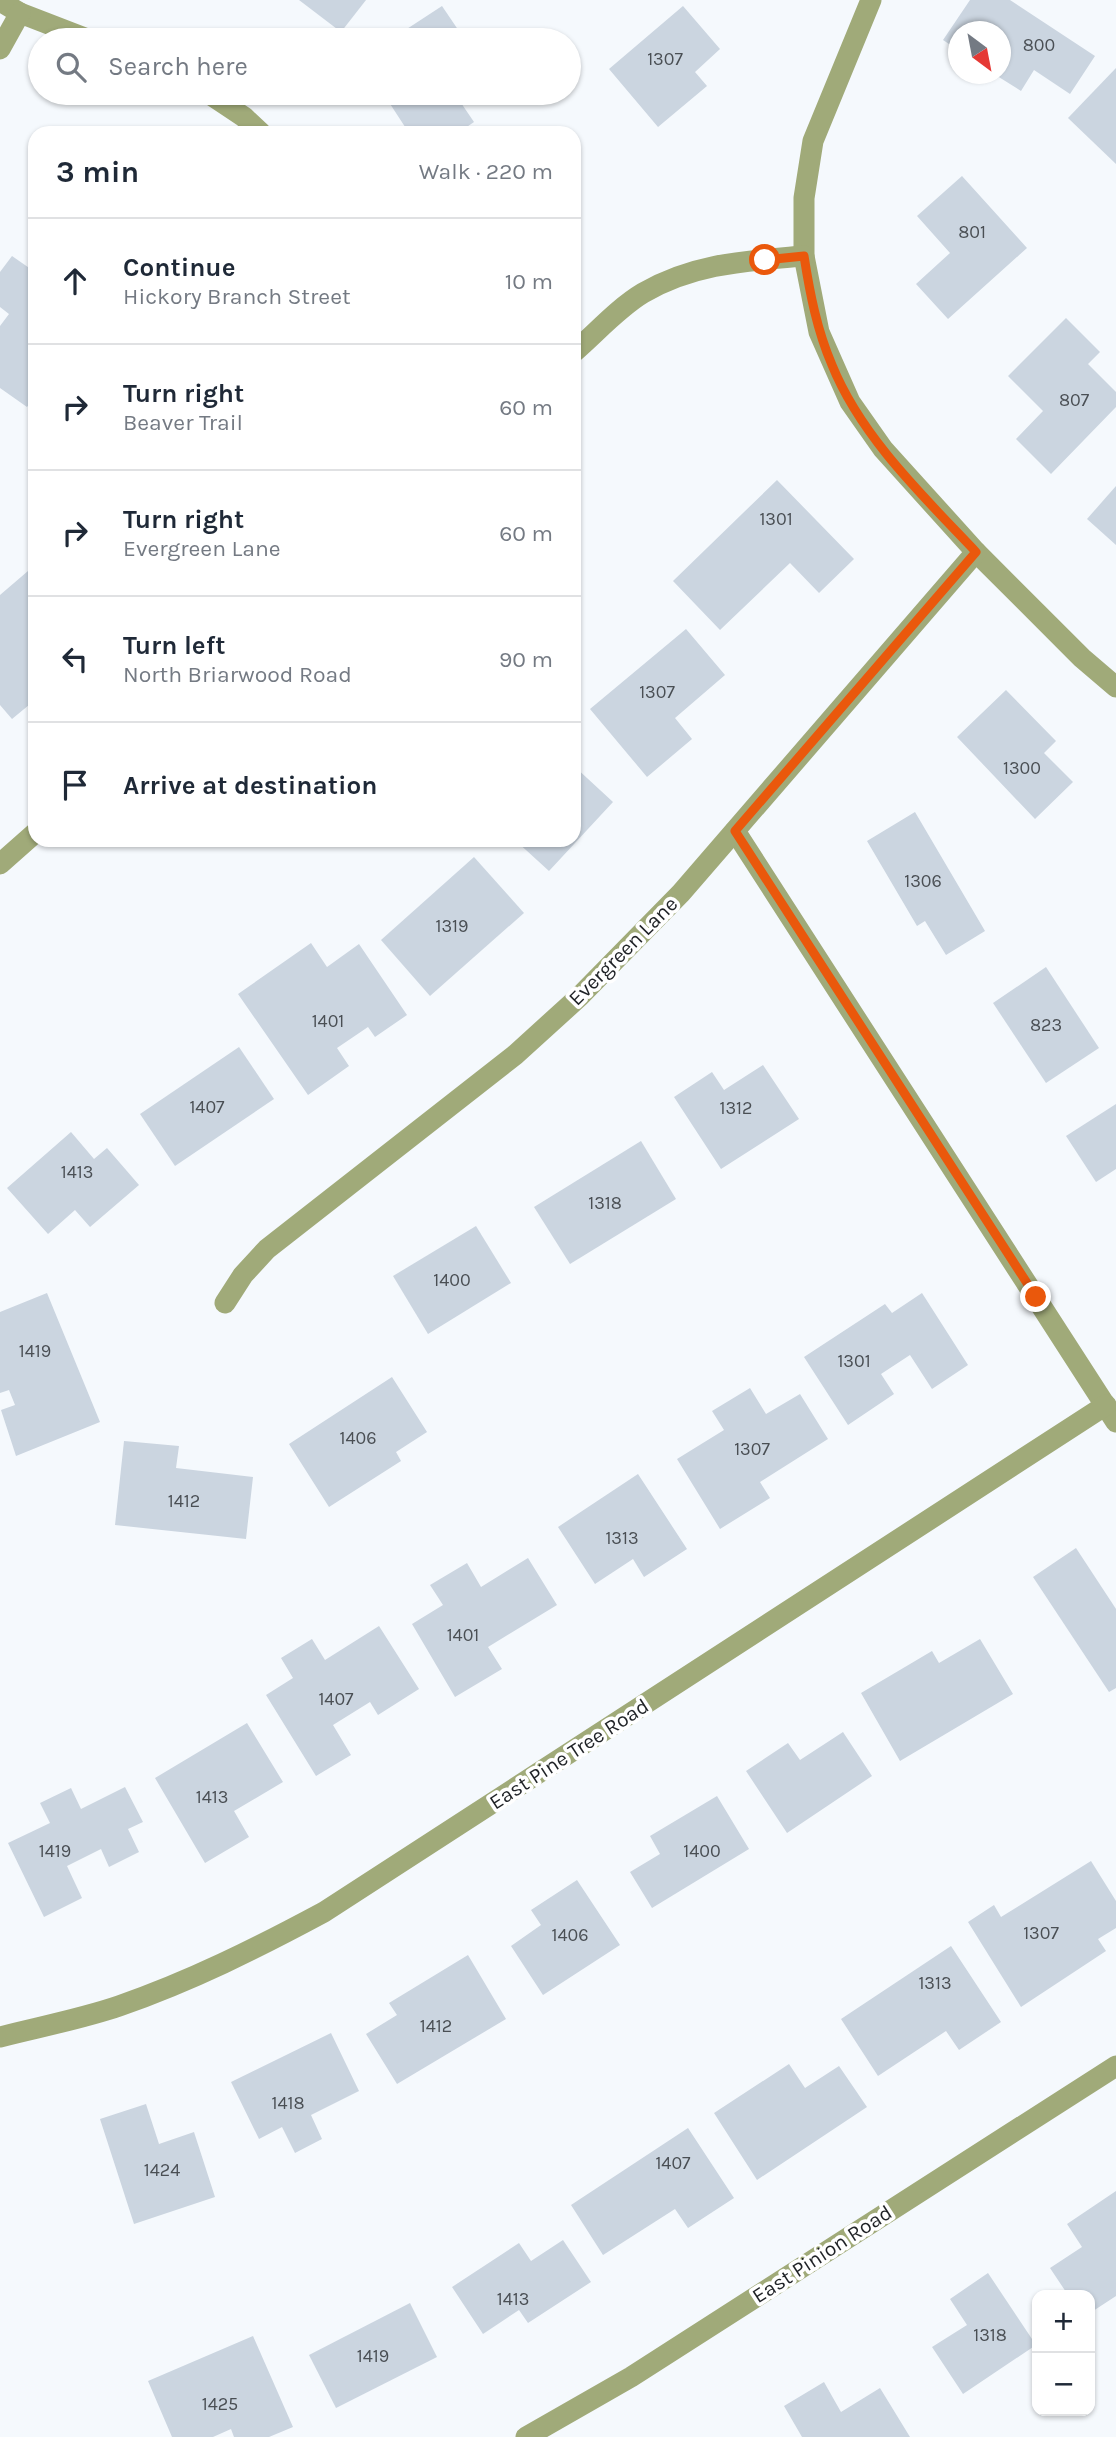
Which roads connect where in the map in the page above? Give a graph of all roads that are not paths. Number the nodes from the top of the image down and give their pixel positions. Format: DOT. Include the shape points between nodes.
graph roads {
  1 [pos="870,0"];
  2 [pos="0,1"];
  3 [pos="20,13"];
  4 [pos="59,28"];
  5 [pos="0,49"];
  6 [pos="226,105"];
  7 [pos="254,126"];
  8 [pos="804,256"];
  9 [pos="581,346"];
  10 [pos="976,552"];
  11 [pos="1116,687"];
  12 [pos="735,831"];
  13 [pos="28,839"];
  14 [pos="0,864"];
  15 [pos="225,1303"];
  16 [pos="1111,1413"];
  17 [pos="0,2037"];
  18 [pos="1116,2066"];
  19 [pos="526,2437"];
  1 -- 8 [label="street" via="813,141 804,198"];
  2 -- 3 [label="street"];
  3 -- 4 [label="street"];
  3 -- 5 [label="street"];
  6 -- 7 [label="street"];
  8 -- 9 [label="street" via="713,264 685,272 641,294"];
  8 -- 10 [label="street" via="819,332 850,401 883,449"];
  10 -- 11 [label="street"];
  10 -- 12 [label="street, Evergreen Lane"];
  12 -- 15 [label="street, Evergreen Lane" via="541,1033 267,1249"];
  12 -- 16 [label="street"];
  13 -- 14 [label="street"];
  16 -- 17 [label="street, East Pine Tree Road" via="324,1912 245,1955 159,1991"];
  18 -- 19 [label="street, East Pinion Road" via="631,2377"];
}
